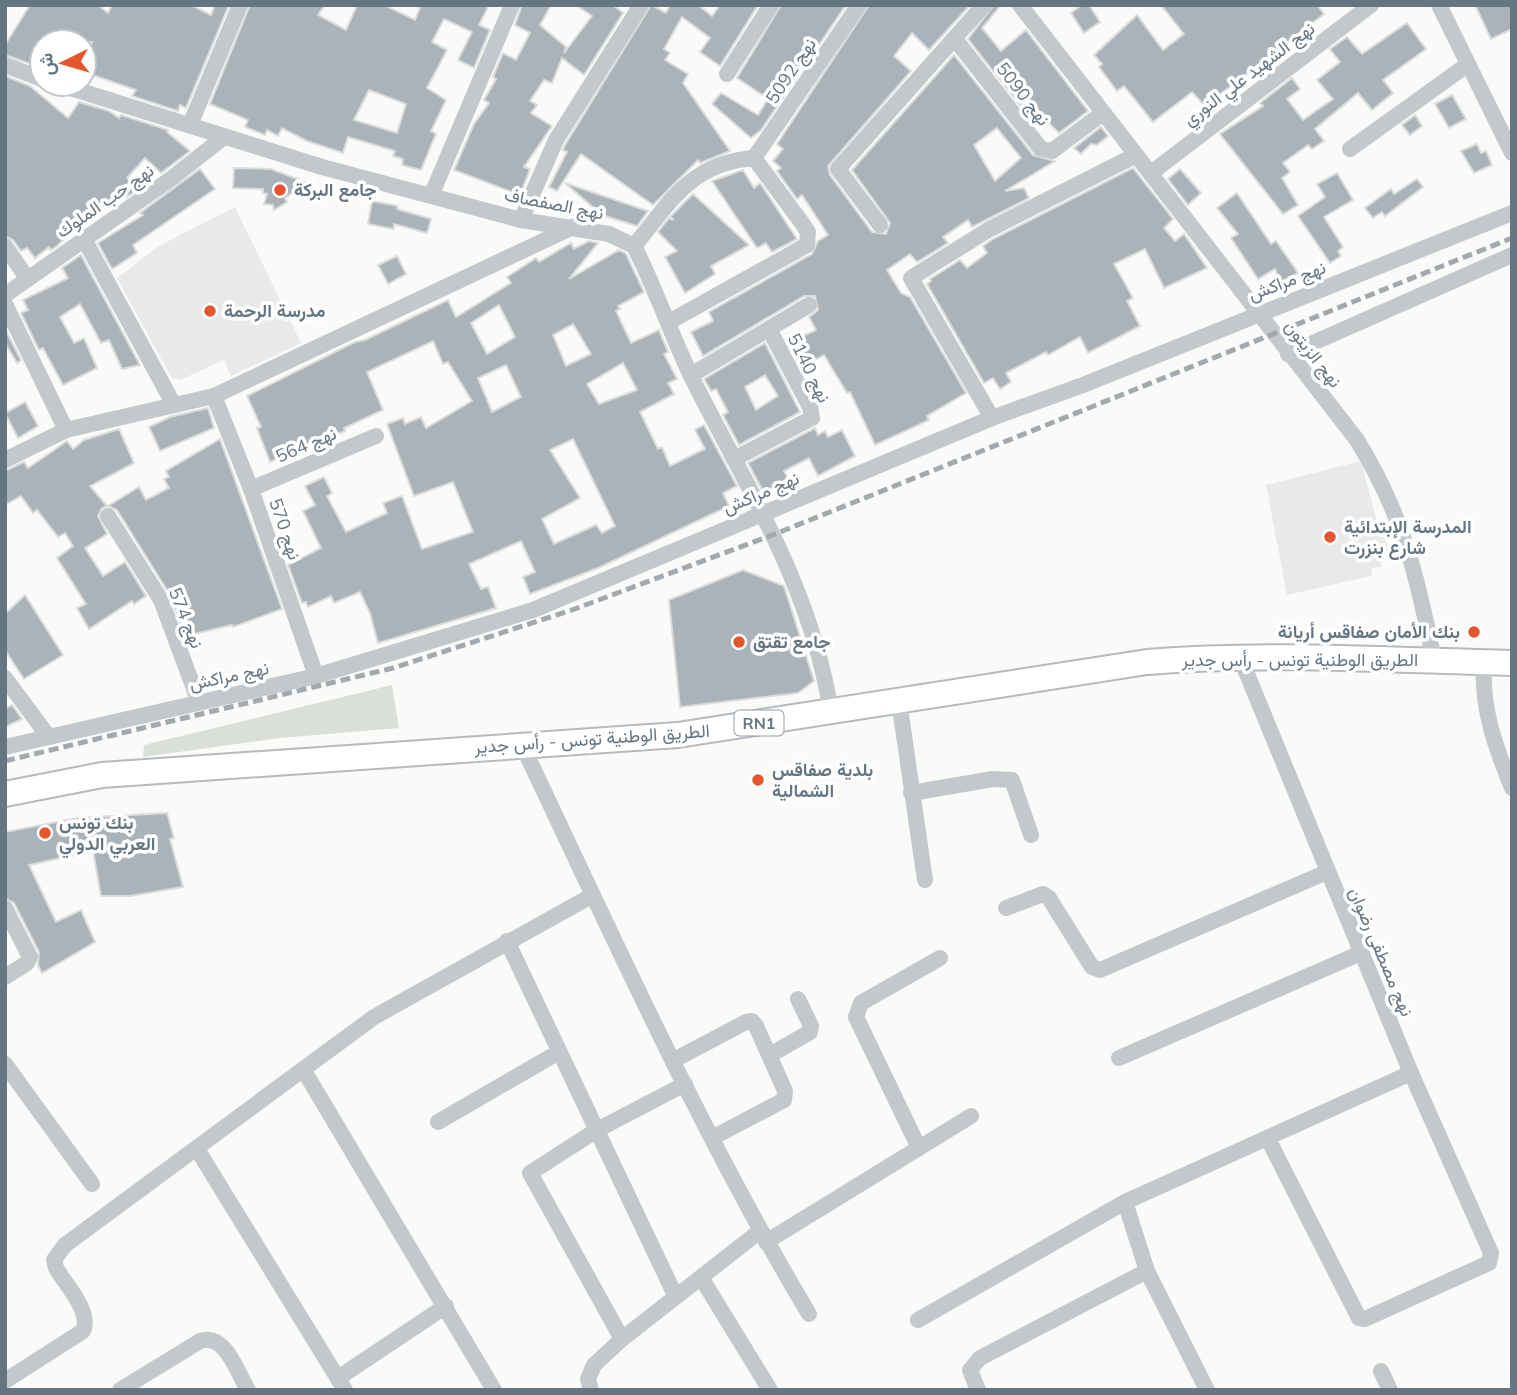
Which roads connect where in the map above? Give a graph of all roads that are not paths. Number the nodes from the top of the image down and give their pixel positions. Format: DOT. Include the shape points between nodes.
graph roads {
  1 [pos="240,5"];
  2 [pos="512,5"];
  3 [pos="641,5"];
  4 [pos="771,5"];
  5 [pos="984,5"];
  6 [pos="1020,5"];
  7 [pos="1371,5"];
  8 [pos="1439,5"];
  9 [pos="852,8"];
  10 [pos="955,39"];
  11 [pos="5,65"];
  12 [pos="1467,65"];
  13 [pos="28,74"];
  14 [pos="727,74"];
  15 [pos="98,96"];
  16 [pos="1103,113"];
  17 [pos="190,125"];
  18 [pos="225,137"];
  19 [pos="1350,149"];
  20 [pos="1512,153"];
  21 [pos="1136,155"];
  22 [pos="754,158"];
  23 [pos="1151,173"];
  24 [pos="431,196"];
  25 [pos="1512,213"];
  26 [pos="521,220"];
  27 [pos="880,225"];
  28 [pos="575,226"];
  29 [pos="84,239"];
  30 [pos="5,246"];
  31 [pos="634,246"];
  32 [pos="1512,255"];
  33 [pos="27,278"];
  34 [pos="5,295"];
  35 [pos="5,304"];
  36 [pos="809,305"];
  37 [pos="1256,314"];
  38 [pos="669,322"];
  39 [pos="770,331"];
  40 [pos="1289,354"];
  41 [pos="691,375"];
  42 [pos="214,396"];
  43 [pos="174,405"];
  44 [pos="992,418"];
  45 [pos="66,430"];
  46 [pos="376,436"];
  47 [pos="734,459"];
  48 [pos="5,460"];
  49 [pos="251,489"];
  50 [pos="765,513"];
  51 [pos="108,516"];
  52 [pos="1240,657"];
  53 [pos="1434,660"];
  54 [pos="1484,662"];
  55 [pos="1512,663"];
  56 [pos="316,677"];
  57 [pos="5,678"];
  58 [pos="899,701"];
  59 [pos="198,702"];
  60 [pos="831,712"];
  61 [pos="48,736"];
  62 [pos="522,745"];
  63 [pos="5,747"];
  64 [pos="1512,788"];
  65 [pos="911,793"];
  66 [pos="5,794"];
  67 [pos="1031,835"];
  68 [pos="1327,872"];
  69 [pos="925,880"];
  70 [pos="593,895"];
  71 [pos="5,908"];
  72 [pos="1006,908"];
  73 [pos="507,941"];
  74 [pos="1361,953"];
  75 [pos="940,958"];
  76 [pos="5,977"];
  77 [pos="798,999"];
  78 [pos="559,1052"];
  79 [pos="770,1055"];
  80 [pos="1119,1058"];
  81 [pos="674,1060"];
  82 [pos="5,1063"];
  83 [pos="303,1069"];
  84 [pos="1411,1073"];
  85 [pos="685,1084"];
  86 [pos="971,1116"];
  87 [pos="438,1122"];
  88 [pos="597,1130"];
  89 [pos="712,1138"];
  90 [pos="1268,1139"];
  91 [pos="919,1148"];
  92 [pos="197,1149"];
  93 [pos="92,1184"];
  94 [pos="1125,1202"];
  95 [pos="763,1237"];
  96 [pos="1147,1271"];
  97 [pos="702,1279"];
  98 [pos="675,1295"];
  99 [pos="446,1306"];
  100 [pos="809,1314"];
  101 [pos="918,1320"];
  102 [pos="622,1339"];
  103 [pos="1381,1371"];
  104 [pos="5,1381"];
  105 [pos="342,1384"];
  106 [pos="588,1389"];
  107 [pos="120,1390"];
  108 [pos="248,1390"];
  109 [pos="494,1390"];
  110 [pos="770,1390"];
  111 [pos="978,1390"];
  112 [pos="1207,1390"];
  113 [pos="1390,1390"];
  1 -- 17 [label="street"];
  2 -- 24 [label="street"];
  3 -- 26 [label="street" via="556,140"];
  4 -- 14 [label="street"];
  5 -- 10 [label="street"];
  6 -- 16 [label="street, نهج الزيتون"];
  7 -- 23 [label="street, نهج الشهيد علي النوري"];
  8 -- 12 [label="street"];
  9 -- 22 [label="street, نهج 5092"];
  10 -- 16 [label="street, نهج 5090" via="1041,149 1052,151"];
  10 -- 27 [label="street" via="838,169"];
  11 -- 13 [label="street"];
  12 -- 19 [label="street"];
  12 -- 20 [label="street"];
  15 -- 17 [label="street, نهج الصفصاف"];
  16 -- 21 [label="street, نهج الزيتون"];
  17 -- 18 [label="street, نهج الصفصاف"];
  18 -- 24 [label="street, نهج الصفصاف"];
  18 -- 29 [label="street, نهج حب الملوك"];
  21 -- 23 [label="street, نهج الزيتون"];
  21 -- 44 [label="street" via="989,230 911,278"];
  22 -- 31 [label="street" via="733,159 690,179"];
  22 -- 38 [label="street" via="802,223 807,245"];
  23 -- 37 [label="street, نهج الزيتون"];
  24 -- 26 [label="street, نهج الصفصاف"];
  25 -- 37 [label="street, نهج مراكش"];
  26 -- 28 [label="street, نهج الصفصاف"];
  28 -- 31 [label="street, نهج الصفصاف" via="619,237"];
  28 -- 42 [label="street"];
  29 -- 33 [label="street, نهج حب الملوك"];
  29 -- 43 [label="street"];
  30 -- 33 [label="street"];
  31 -- 38 [label="street"];
  32 -- 40 [label="street"];
  33 -- 34 [label="street, نهج حب الملوك"];
  35 -- 45 [label="street"];
  36 -- 39 [label="street"];
  37 -- 40 [label="street, نهج الزيتون"];
  37 -- 44 [label="street, نهج مراكش"];
  38 -- 41 [label="street"];
  39 -- 41 [label="street"];
  39 -- 47 [label="street, نهج 5140" via="812,418"];
  40 -- 53 [label="street, نهج الزيتون" via="1356,440 1391,502 1418,581"];
  41 -- 47 [label="street"];
  42 -- 43 [label="street"];
  42 -- 49 [label="street, نهج 570"];
  43 -- 45 [label="street"];
  44 -- 50 [label="street, نهج مراكش"];
  45 -- 48 [label="street"];
  46 -- 49 [label="street, نهج 564"];
  47 -- 50 [label="street"];
  49 -- 56 [label="street, نهج 570"];
  50 -- 56 [label="street, نهج مراكش" via="533,610"];
  50 -- 60 [label="street" via="820,651"];
  51 -- 59 [label="street, نهج 574" via="161,600"];
  52 -- 53 [label="main road, الطريق الوطنية تونس - رأس جدير / RN1"];
  52 -- 58 [label="main road, الطريق الوطنية تونس - رأس جدير / RN1" via="1147,662"];
  52 -- 68 [label="street, نهج مصطفى رضوان"];
  53 -- 54 [label="main road, الطريق الوطنية تونس - رأس جدير / RN1"];
  54 -- 55 [label="main road, الطريق الوطنية تونس - رأس جدير / RN1"];
  54 -- 64 [label="street" via="1483,698"];
  56 -- 59 [label="street, نهج مراكش"];
  57 -- 61 [label="street"];
  58 -- 60 [label="main road, الطريق الوطنية تونس - رأس جدير / RN1"];
  58 -- 65 [label="street"];
  59 -- 61 [label="street, نهج مراكش"];
  60 -- 62 [label="main road, الطريق الوطنية تونس - رأس جدير / RN1" via="678,735"];
  61 -- 63 [label="street, نهج مراكش"];
  62 -- 66 [label="main road, الطريق الوطنية تونس - رأس جدير / RN1" via="102,775"];
  62 -- 70 [label="street"];
  65 -- 67 [label="street" via="1012,780"];
  65 -- 69 [label="street"];
  68 -- 72 [label="street" via="1100,970 1092,967 1049,898 1042,894"];
  68 -- 74 [label="street, نهج مصطفى رضوان"];
  70 -- 73 [label="street"];
  70 -- 81 [label="street"];
  71 -- 76 [label="street" via="30,957"];
  73 -- 78 [label="street"];
  73 -- 83 [label="street" via="383,1011"];
  74 -- 80 [label="street"];
  74 -- 84 [label="street, نهج مصطفى رضوان"];
  75 -- 91 [label="street" via="861,1003 856,1017"];
  77 -- 79 [label="street" via="810,1032"];
  78 -- 87 [label="street"];
  78 -- 88 [label="street"];
  79 -- 81 [label="street" via="752,1021"];
  79 -- 89 [label="street" via="785,1091 784,1100"];
  81 -- 85 [label="street"];
  82 -- 93 [label="street"];
  83 -- 92 [label="street"];
  83 -- 99 [label="street"];
  84 -- 90 [label="street"];
  84 -- 90 [label="street, نهج مصطفى رضوان" via="1489,1263 1359,1318"];
  85 -- 88 [label="street"];
  85 -- 89 [label="street"];
  86 -- 91 [label="street"];
  88 -- 98 [label="street"];
  88 -- 102 [label="street" via="530,1173"];
  89 -- 95 [label="street"];
  90 -- 94 [label="street"];
  91 -- 95 [label="street"];
  92 -- 104 [label="street" via="58,1253 56,1268 87,1324"];
  92 -- 105 [label="street"];
  94 -- 96 [label="street"];
  94 -- 101 [label="street"];
  95 -- 97 [label="street"];
  95 -- 100 [label="street"];
  96 -- 111 [label="street" via="980,1358 970,1370"];
  96 -- 112 [label="street"];
  97 -- 98 [label="street"];
  97 -- 110 [label="street"];
  98 -- 102 [label="street"];
  99 -- 105 [label="street"];
  99 -- 109 [label="street"];
  102 -- 106 [label="street" via="594,1365"];
  103 -- 113 [label="street"];
  107 -- 108 [label="street" via="211,1338 220,1343"];
}
